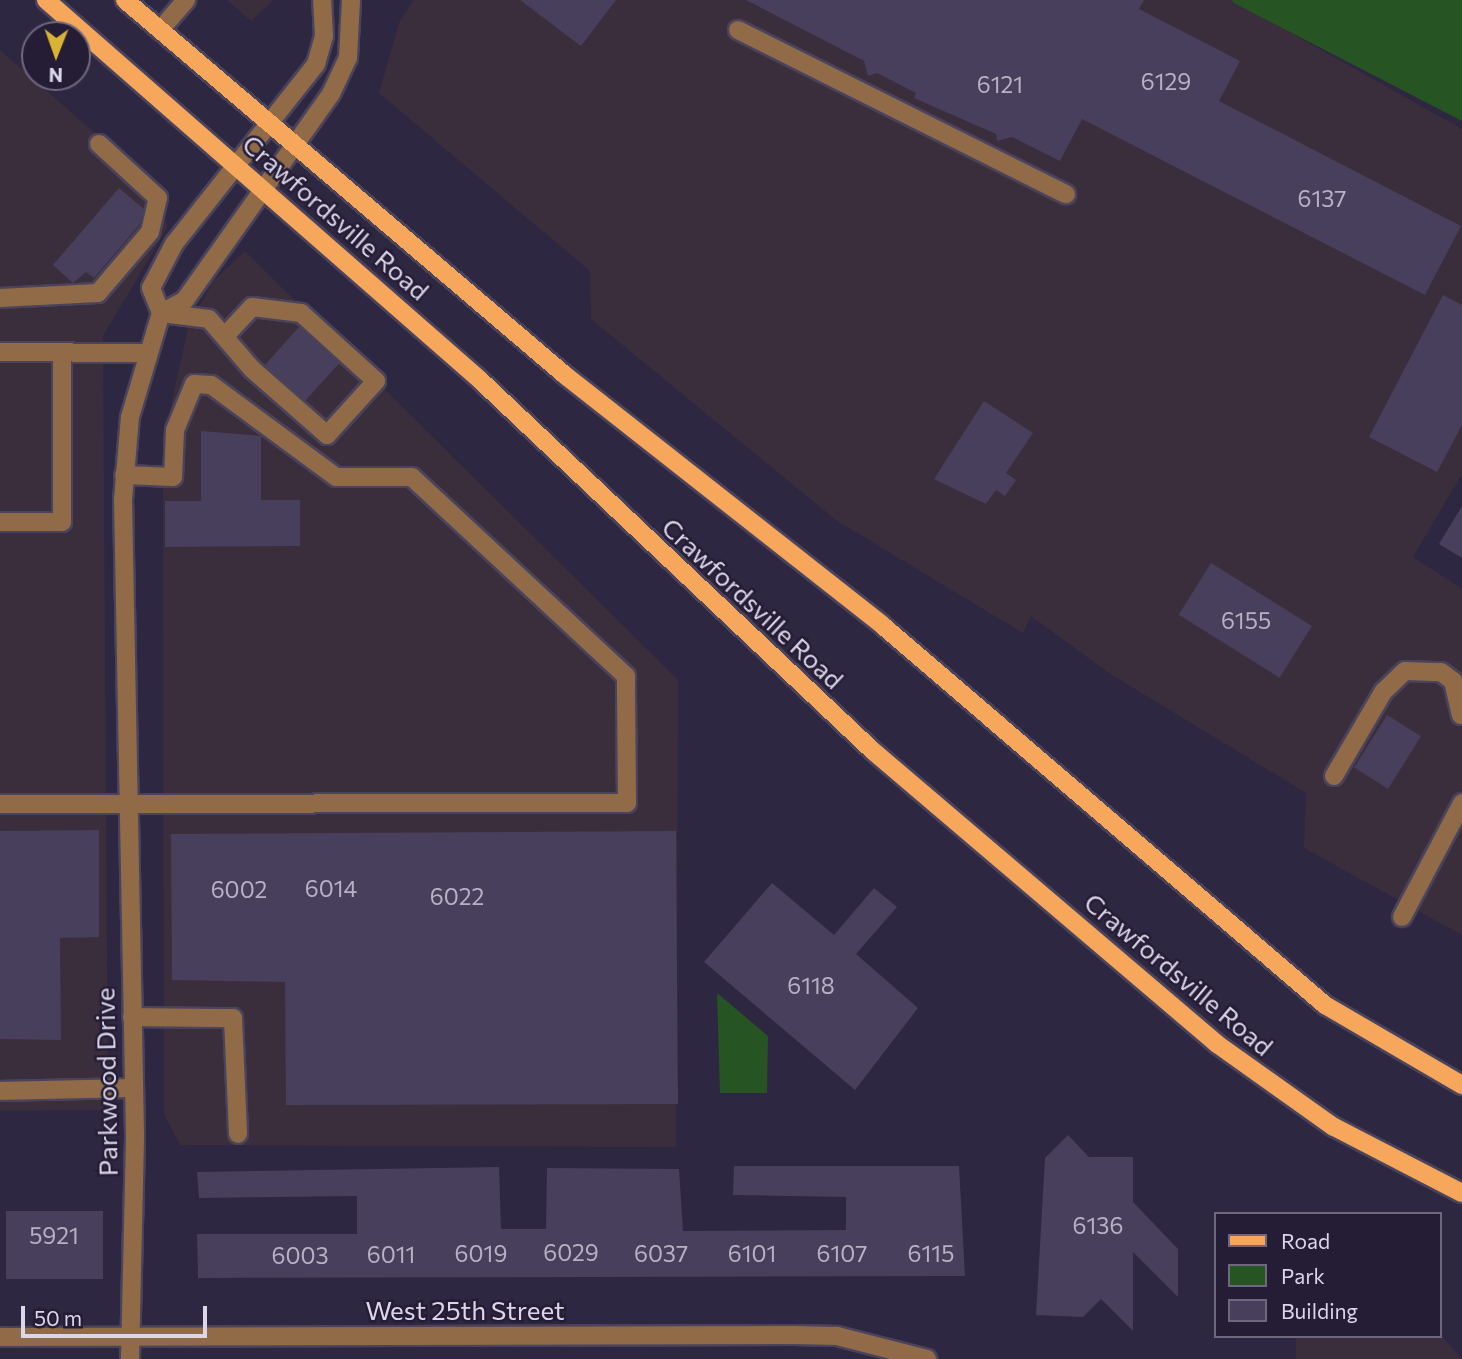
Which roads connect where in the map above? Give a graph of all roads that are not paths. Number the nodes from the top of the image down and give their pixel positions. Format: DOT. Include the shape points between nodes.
graph roads {
  1 [pos="46,0"];
  2 [pos="125,0"];
  3 [pos="186,0"];
  4 [pos="322,0"];
  5 [pos="351,0"];
  6 [pos="160,30"];
  7 [pos="738,30"];
  8 [pos="270,124"];
  9 [pos="99,144"];
  10 [pos="294,145"];
  11 [pos="236,164"];
  12 [pos="263,188"];
  13 [pos="1066,194"];
  14 [pos="0,298"];
  15 [pos="161,313"];
  16 [pos="226,335"];
  17 [pos="0,352"];
  18 [pos="62,352"];
  19 [pos="147,353"];
  20 [pos="124,475"];
  21 [pos="0,522"];
  22 [pos="1461,715"];
  23 [pos="1334,776"];
  24 [pos="1462,803"];
  25 [pos="0,804"];
  26 [pos="126,804"];
  27 [pos="1402,917"];
  28 [pos="132,1017"];
  29 [pos="1462,1085"];
  30 [pos="134,1088"];
  31 [pos="0,1091"];
  32 [pos="238,1134"];
  33 [pos="1462,1193"];
  34 [pos="0,1337"];
  35 [pos="130,1337"];
  36 [pos="130,1359"];
  37 [pos="927,1359"];
  1 -- 11 [label="main road, Crawfordsville Road"];
  2 -- 6 [label="main road, Crawfordsville Road"];
  3 -- 6 [label="street"];
  4 -- 8 [label="street" via="324,36 316,64"];
  5 -- 10 [label="street" via="353,31 343,72"];
  6 -- 8 [label="main road, Crawfordsville Road"];
  7 -- 13 [label="street"];
  8 -- 10 [label="main road, Crawfordsville Road"];
  8 -- 11 [label="street"];
  9 -- 14 [label="street" via="158,198 150,232 97,293"];
  10 -- 12 [label="street"];
  10 -- 29 [label="main road, Crawfordsville Road" via="566,376 882,625 1325,1004"];
  11 -- 12 [label="main road, Crawfordsville Road"];
  11 -- 15 [label="street" via="162,266 151,288"];
  12 -- 15 [label="street" via="185,300"];
  12 -- 33 [label="main road, Crawfordsville Road" via="480,380 873,751 1217,1044 1334,1127"];
  15 -- 16 [label="street" via="209,319"];
  15 -- 19 [label="street, Parkwood Drive"];
  16 -- 16 [label="street" via="252,369 327,435 376,381 301,313 252,307"];
  17 -- 18 [label="street"];
  18 -- 19 [label="street"];
  18 -- 21 [label="street" via="62,522"];
  19 -- 20 [label="street, Parkwood Drive"];
  20 -- 26 [label="street, Parkwood Drive"];
  20 -- 26 [label="street" via="173,477 175,430 194,384 211,385 336,477 412,478 626,676 627,803"];
  22 -- 23 [label="street" via="1453,681 1427,669 1405,671 1383,692"];
  24 -- 27 [label="street"];
  25 -- 26 [label="street"];
  26 -- 28 [label="street, Parkwood Drive"];
  28 -- 30 [label="street, Parkwood Drive"];
  28 -- 32 [label="street" via="233,1018"];
  30 -- 31 [label="street"];
  30 -- 35 [label="street, Parkwood Drive"];
  34 -- 35 [label="street, West 25th Street"];
  35 -- 36 [label="street, Parkwood Drive"];
  35 -- 37 [label="street, West 25th Street" via="826,1336"];
}
